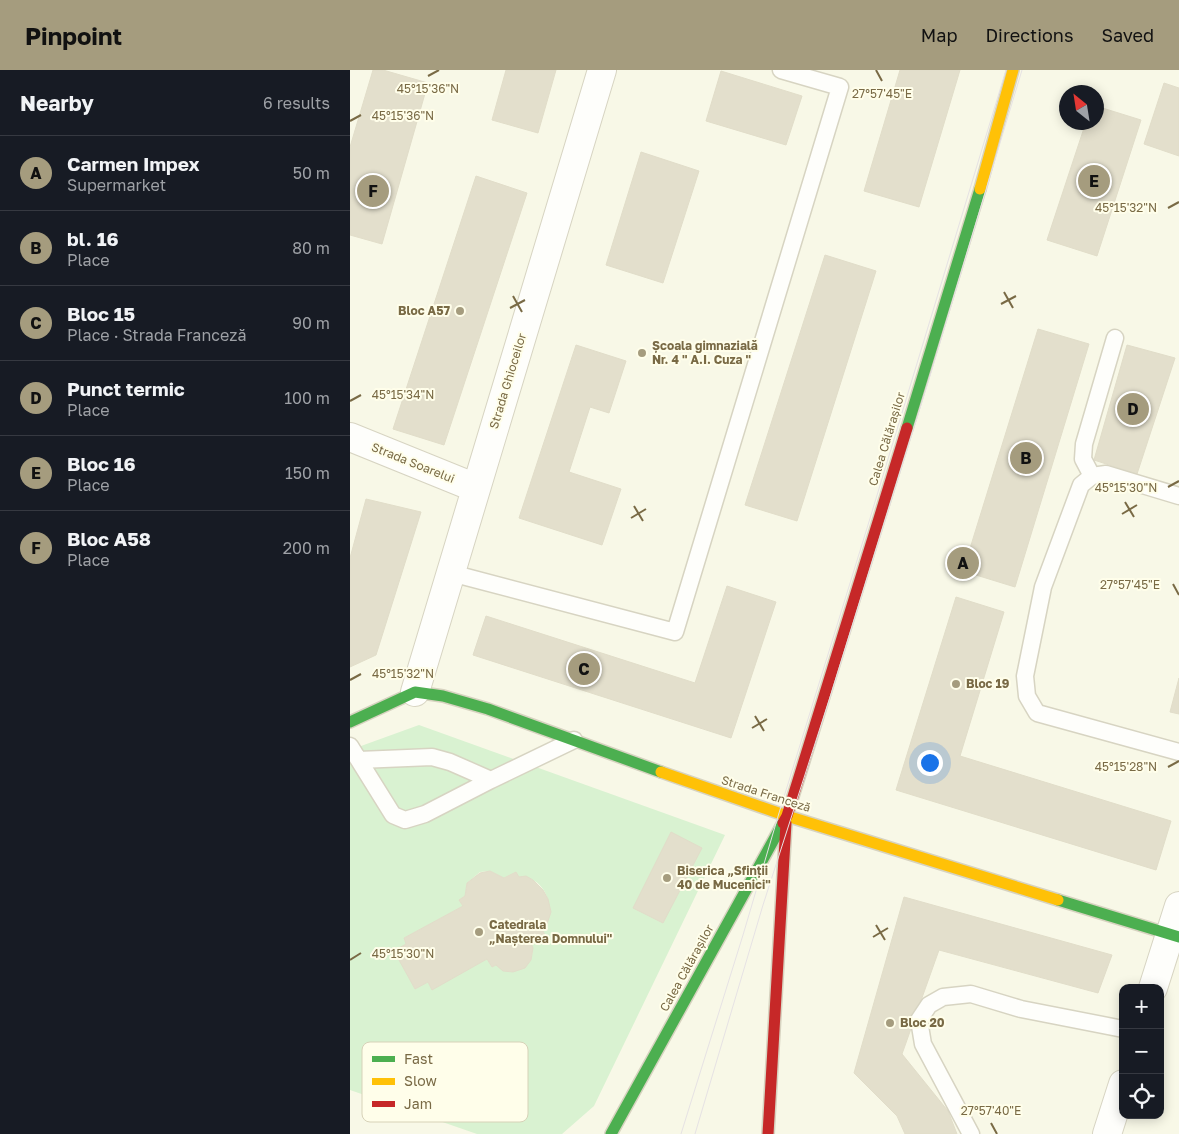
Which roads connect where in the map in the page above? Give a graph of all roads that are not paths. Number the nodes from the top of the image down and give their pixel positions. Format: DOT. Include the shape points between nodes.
graph roads {
  1 [pos="602,70"];
  2 [pos="781,70"];
  3 [pos="1013,70"];
  4 [pos="1115,338"];
  5 [pos="350,437"];
  6 [pos="1092,476"];
  7 [pos="476,488"];
  8 [pos="1179,496"];
  9 [pos="451,573"];
  10 [pos="415,692"];
  11 [pos="350,722"];
  12 [pos="574,740"];
  13 [pos="350,746"];
  14 [pos="1179,752"];
  15 [pos="359,760"];
  16 [pos="491,780"];
  17 [pos="787,816"];
  18 [pos="1179,906"];
  19 [pos="1174,935"];
  20 [pos="1155,984"];
  21 [pos="1119,1028"];
  22 [pos="1119,1096"];
  23 [pos="611,1134"];
  24 [pos="768,1134"];
  25 [pos="971,1134"];
  26 [pos="1107,1134"];
  1 -- 7 [label="street, Strada Ghioceilor"];
  2 -- 9 [label="lane" via="840,87 675,632"];
  3 -- 17 [label="main road, Calea Călărașilor" via="971,218"];
  4 -- 6 [label="lane" via="1084,444 1083,459"];
  5 -- 7 [label="street, Strada Soarelui"];
  6 -- 8 [label="lane" via="1106,474"];
  6 -- 14 [label="lane" via="1081,485 1044,587 1026,676 1027,696 1038,713"];
  7 -- 9 [label="street, Strada Ghioceilor"];
  9 -- 10 [label="street, Strada Ghioceilor"];
  10 -- 11 [label="main road"];
  10 -- 12 [label="main road, Strada Franceză" via="488,709"];
  12 -- 16 [label="lane"];
  12 -- 17 [label="main road, Strada Franceză"];
  13 -- 15 [label="lane"];
  15 -- 16 [label="lane" via="432,757"];
  15 -- 16 [label="lane" via="394,814 405,820 424,814"];
  17 -- 19 [label="main road, Strada Franceză"];
  17 -- 23 [label="main road, Calea Călărașilor"];
  17 -- 24 [label="main road, Calea Călărașilor"];
  18 -- 19 [label="street"];
  19 -- 20 [label="street"];
  21 -- 25 [label="lane" via="1021,1009 971,994 943,996 929,1005 919,1020 923,1044"];
  22 -- 26 [label="street"];
}
